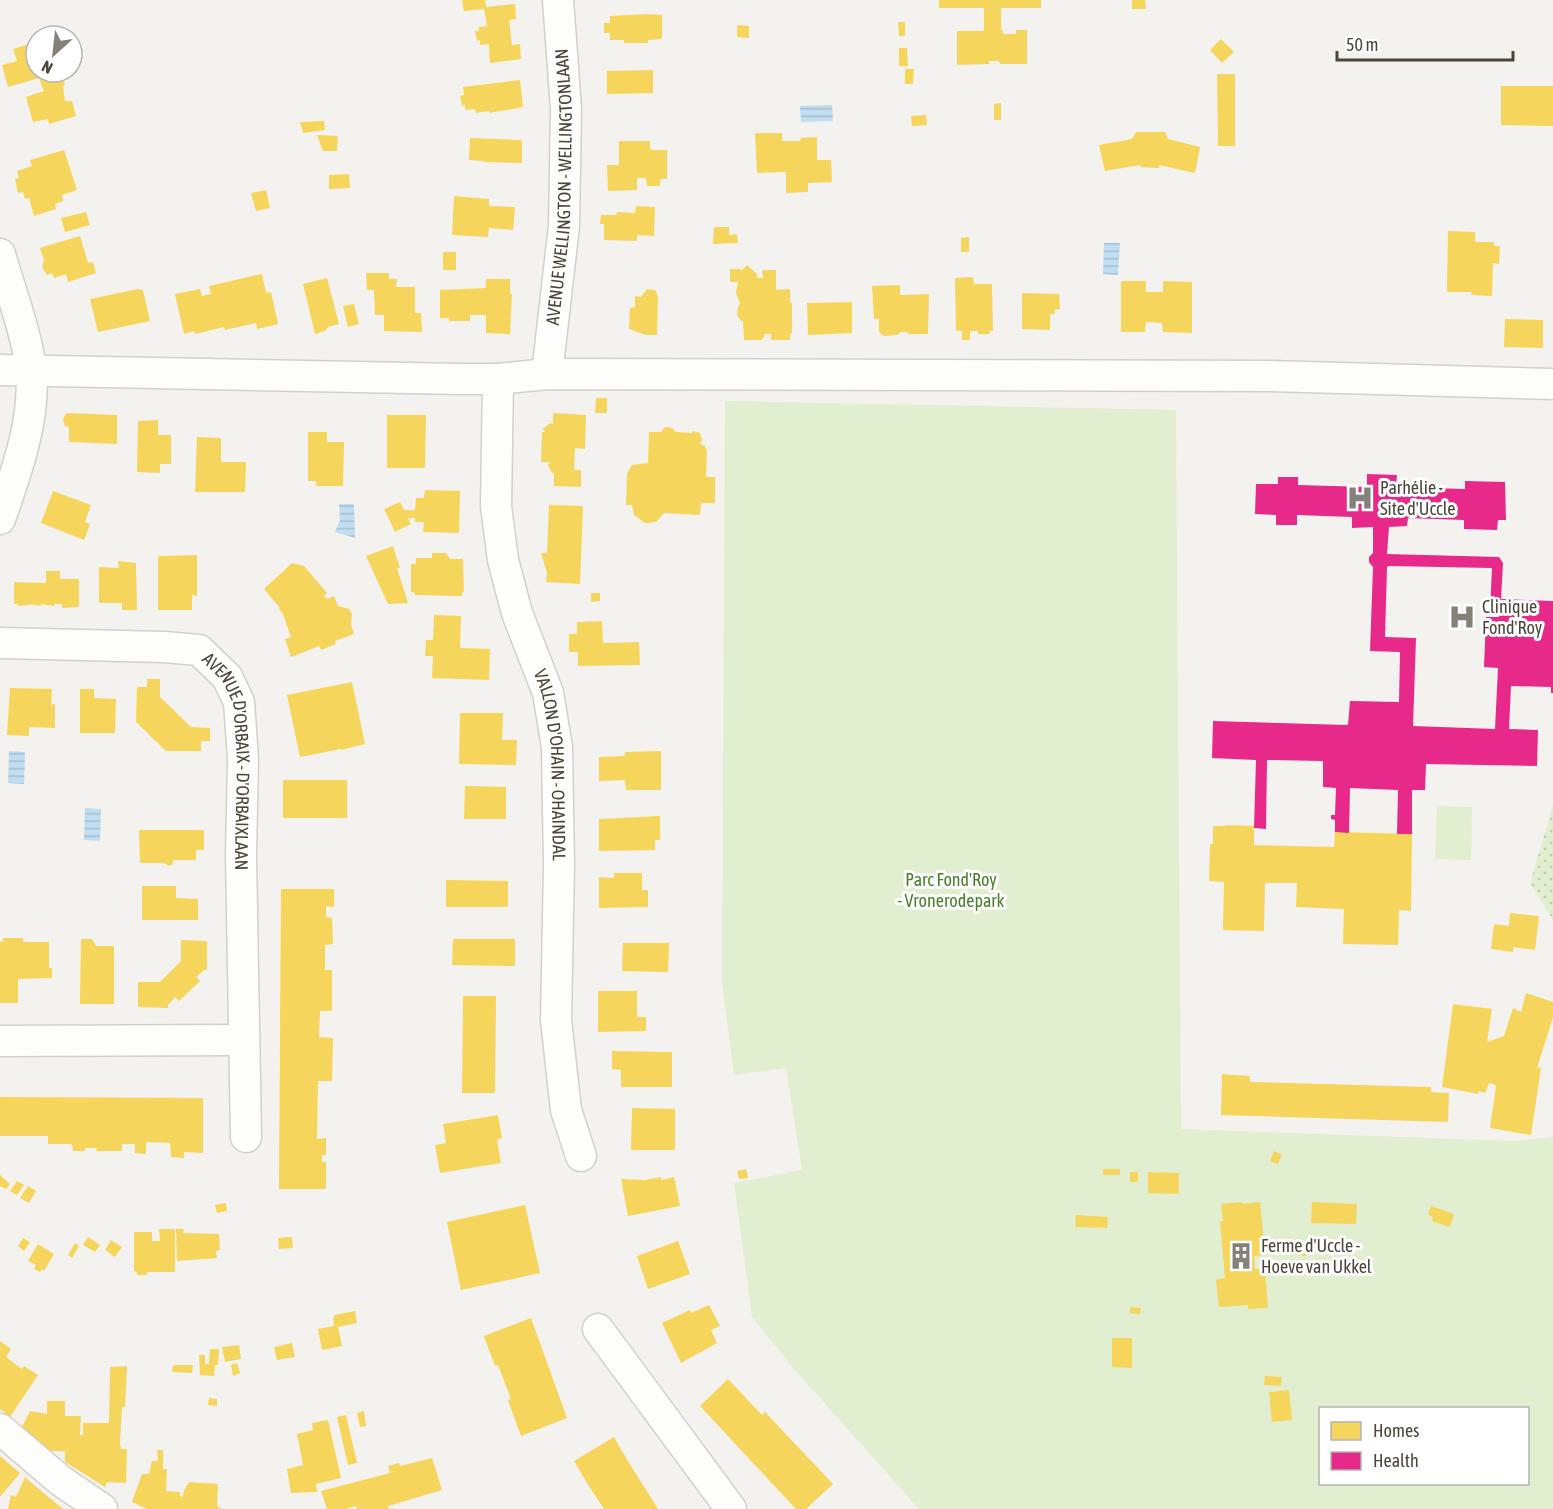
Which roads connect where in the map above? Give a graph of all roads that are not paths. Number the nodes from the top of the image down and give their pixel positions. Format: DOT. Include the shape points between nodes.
graph roads {
  1 [pos="558,0"];
  2 [pos="0,254"];
  3 [pos="0,370"];
  4 [pos="31,371"];
  5 [pos="547,374"];
  6 [pos="498,379"];
  7 [pos="1553,384"];
  8 [pos="0,519"];
  9 [pos="0,643"];
  10 [pos="244,1040"];
  11 [pos="0,1041"];
  12 [pos="246,1137"];
  13 [pos="581,1156"];
  14 [pos="598,1329"];
  15 [pos="0,1429"];
  16 [pos="102,1509"];
  17 [pos="731,1509"];
  1 -- 5 [label="street, AVENUE WELLINGTON - WELLINGTONLAAN" via="566,109 564,226"];
  2 -- 4 [label="street"];
  3 -- 4 [label="street"];
  4 -- 6 [label="street"];
  4 -- 8 [label="street" via="20,458"];
  5 -- 6 [label="street"];
  5 -- 7 [label="street" via="1270,376"];
  6 -- 13 [label="street, VALLON D'OHAIN - OHAINDAL" via="496,506 503,560 517,613 548,693 557,747 556,1020 566,1110"];
  9 -- 10 [label="street, AVENUE D'ORBAIX - D'ORBAIXLAAN" via="199,650 227,677 239,702 243,759"];
  10 -- 11 [label="street"];
  10 -- 12 [label="street, AVENUE D'ORBAIX - D'ORBAIXLAAN"];
  14 -- 17 [label="street"];
  15 -- 16 [label="street" via="61,1481"];
}
